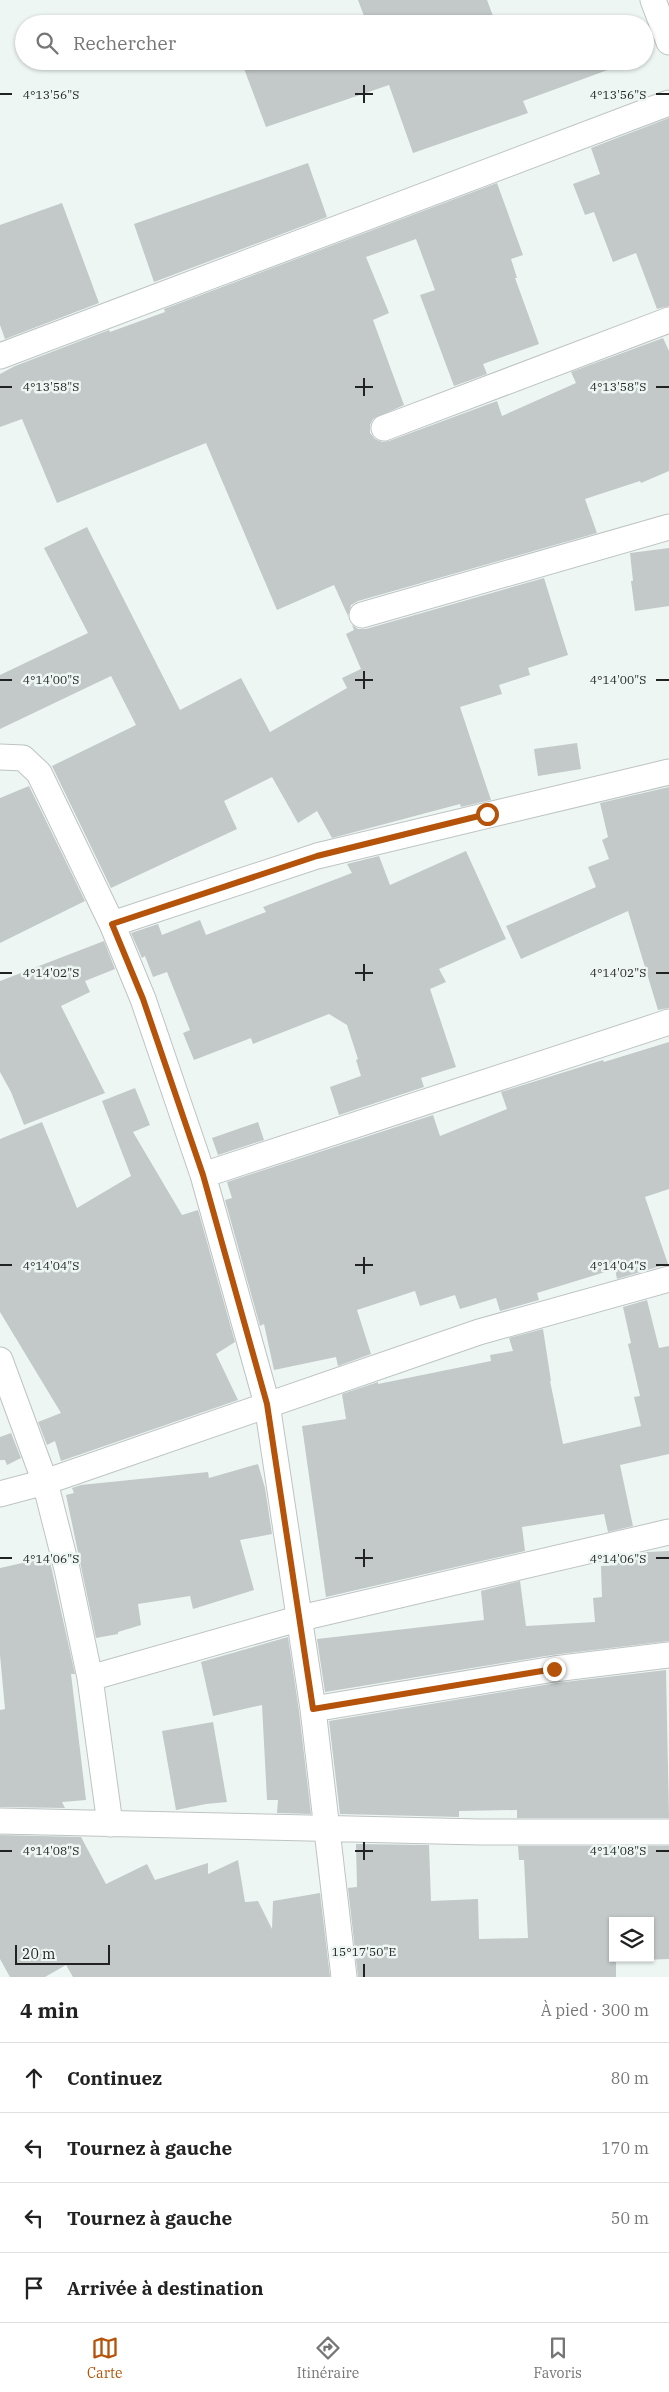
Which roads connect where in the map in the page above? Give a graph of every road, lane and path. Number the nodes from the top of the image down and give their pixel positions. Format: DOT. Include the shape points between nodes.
graph roads {
  1 [pos="653,0"];
  2 [pos="669,42"];
  3 [pos="669,103"];
  4 [pos="669,320"];
  5 [pos="0,356"];
  6 [pos="384,428"];
  7 [pos="669,527"];
  8 [pos="362,615"];
  9 [pos="0,757"];
  10 [pos="669,772"];
  11 [pos="112,924"];
  12 [pos="669,1022"];
  13 [pos="203,1175"];
  14 [pos="669,1279"];
  15 [pos="0,1360"];
  16 [pos="267,1404"];
  17 [pos="45,1482"];
  18 [pos="0,1494"];
  19 [pos="669,1532"];
  20 [pos="300,1618"];
  21 [pos="669,1656"];
  22 [pos="90,1678"];
  23 [pos="313,1709"];
  24 [pos="0,1821"];
  25 [pos="110,1824"];
  26 [pos="328,1829"];
  27 [pos="669,1832"];
  28 [pos="344,1977"];
  1 -- 2 [label="street"];
  3 -- 5 [label="street"];
  4 -- 6 [label="street"];
  7 -- 8 [label="street"];
  9 -- 11 [label="street" via="23,758 39,773"];
  10 -- 11 [label="street" via="317,856"];
  11 -- 13 [label="street" via="143,999"];
  12 -- 13 [label="street"];
  13 -- 16 [label="street"];
  14 -- 16 [label="street" via="479,1332"];
  15 -- 17 [label="street"];
  16 -- 17 [label="street"];
  16 -- 20 [label="street"];
  17 -- 18 [label="street"];
  17 -- 22 [label="street"];
  19 -- 20 [label="street"];
  20 -- 22 [label="street"];
  20 -- 23 [label="street"];
  21 -- 23 [label="street" via="554,1669"];
  22 -- 25 [label="street"];
  23 -- 26 [label="street"];
  24 -- 25 [label="street"];
  25 -- 26 [label="street"];
  26 -- 27 [label="street"];
  26 -- 28 [label="street"];
}
